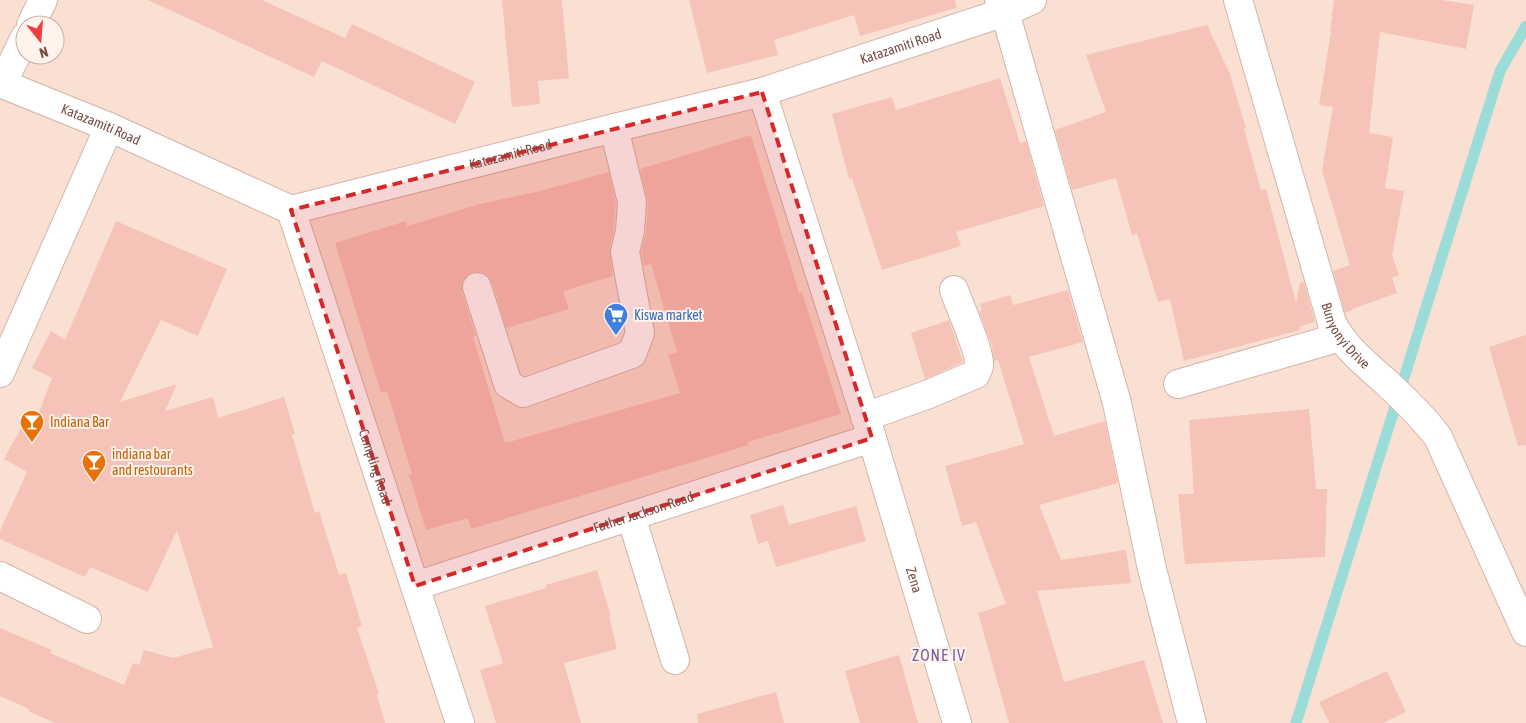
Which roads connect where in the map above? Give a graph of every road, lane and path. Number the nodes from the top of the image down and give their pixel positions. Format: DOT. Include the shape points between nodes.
graph roads {
  1 [pos="43,0"];
  2 [pos="1032,0"];
  3 [pos="1238,0"];
  4 [pos="1002,6"];
  5 [pos="36,15"];
  6 [pos="15,56"];
  7 [pos="1,84"];
  8 [pos="762,92"];
  9 [pos="109,128"];
  10 [pos="614,128"];
  11 [pos="290,210"];
  12 [pos="477,288"];
  13 [pos="954,290"];
  14 [pos="1340,337"];
  15 [pos="0,373"];
  16 [pos="1178,384"];
  17 [pos="868,428"];
  18 [pos="631,516"];
  19 [pos="0,576"];
  20 [pos="415,586"];
  21 [pos="87,619"];
  22 [pos="1526,632"];
  23 [pos="675,660"];
  24 [pos="460,723"];
  25 [pos="957,723"];
  26 [pos="1192,723"];
  1 -- 5 [label="street"];
  2 -- 4 [label="street, Katazamiti Road"];
  3 -- 14 [label="street, Bunyonyi Drive" via="1332,323"];
  4 -- 8 [label="street, Katazamiti Road"];
  4 -- 26 [label="street" via="1117,403 1152,569"];
  6 -- 7 [label="street"];
  7 -- 9 [label="street, Katazamiti Road"];
  8 -- 10 [label="street, Katazamiti Road"];
  8 -- 17 [label="street, Zena"];
  9 -- 11 [label="street, Katazamiti Road"];
  9 -- 15 [label="street"];
  10 -- 11 [label="street, Katazamiti Road"];
  10 -- 12 [label="street" via="632,202 625,252 640,333 632,354 523,393 508,384"];
  11 -- 20 [label="street, Campling Road"];
  13 -- 17 [label="street, Father Jackson Road" via="978,360 976,374 929,394"];
  14 -- 16 [label="street"];
  14 -- 22 [label="street, Bunyonyi Drive" via="1438,437"];
  17 -- 18 [label="street, Father Jackson Road"];
  17 -- 25 [label="street, Zena"];
  18 -- 20 [label="street, Father Jackson Road"];
  18 -- 23 [label="street"];
  19 -- 21 [label="street"];
  20 -- 24 [label="street, Campling Road"];
}
